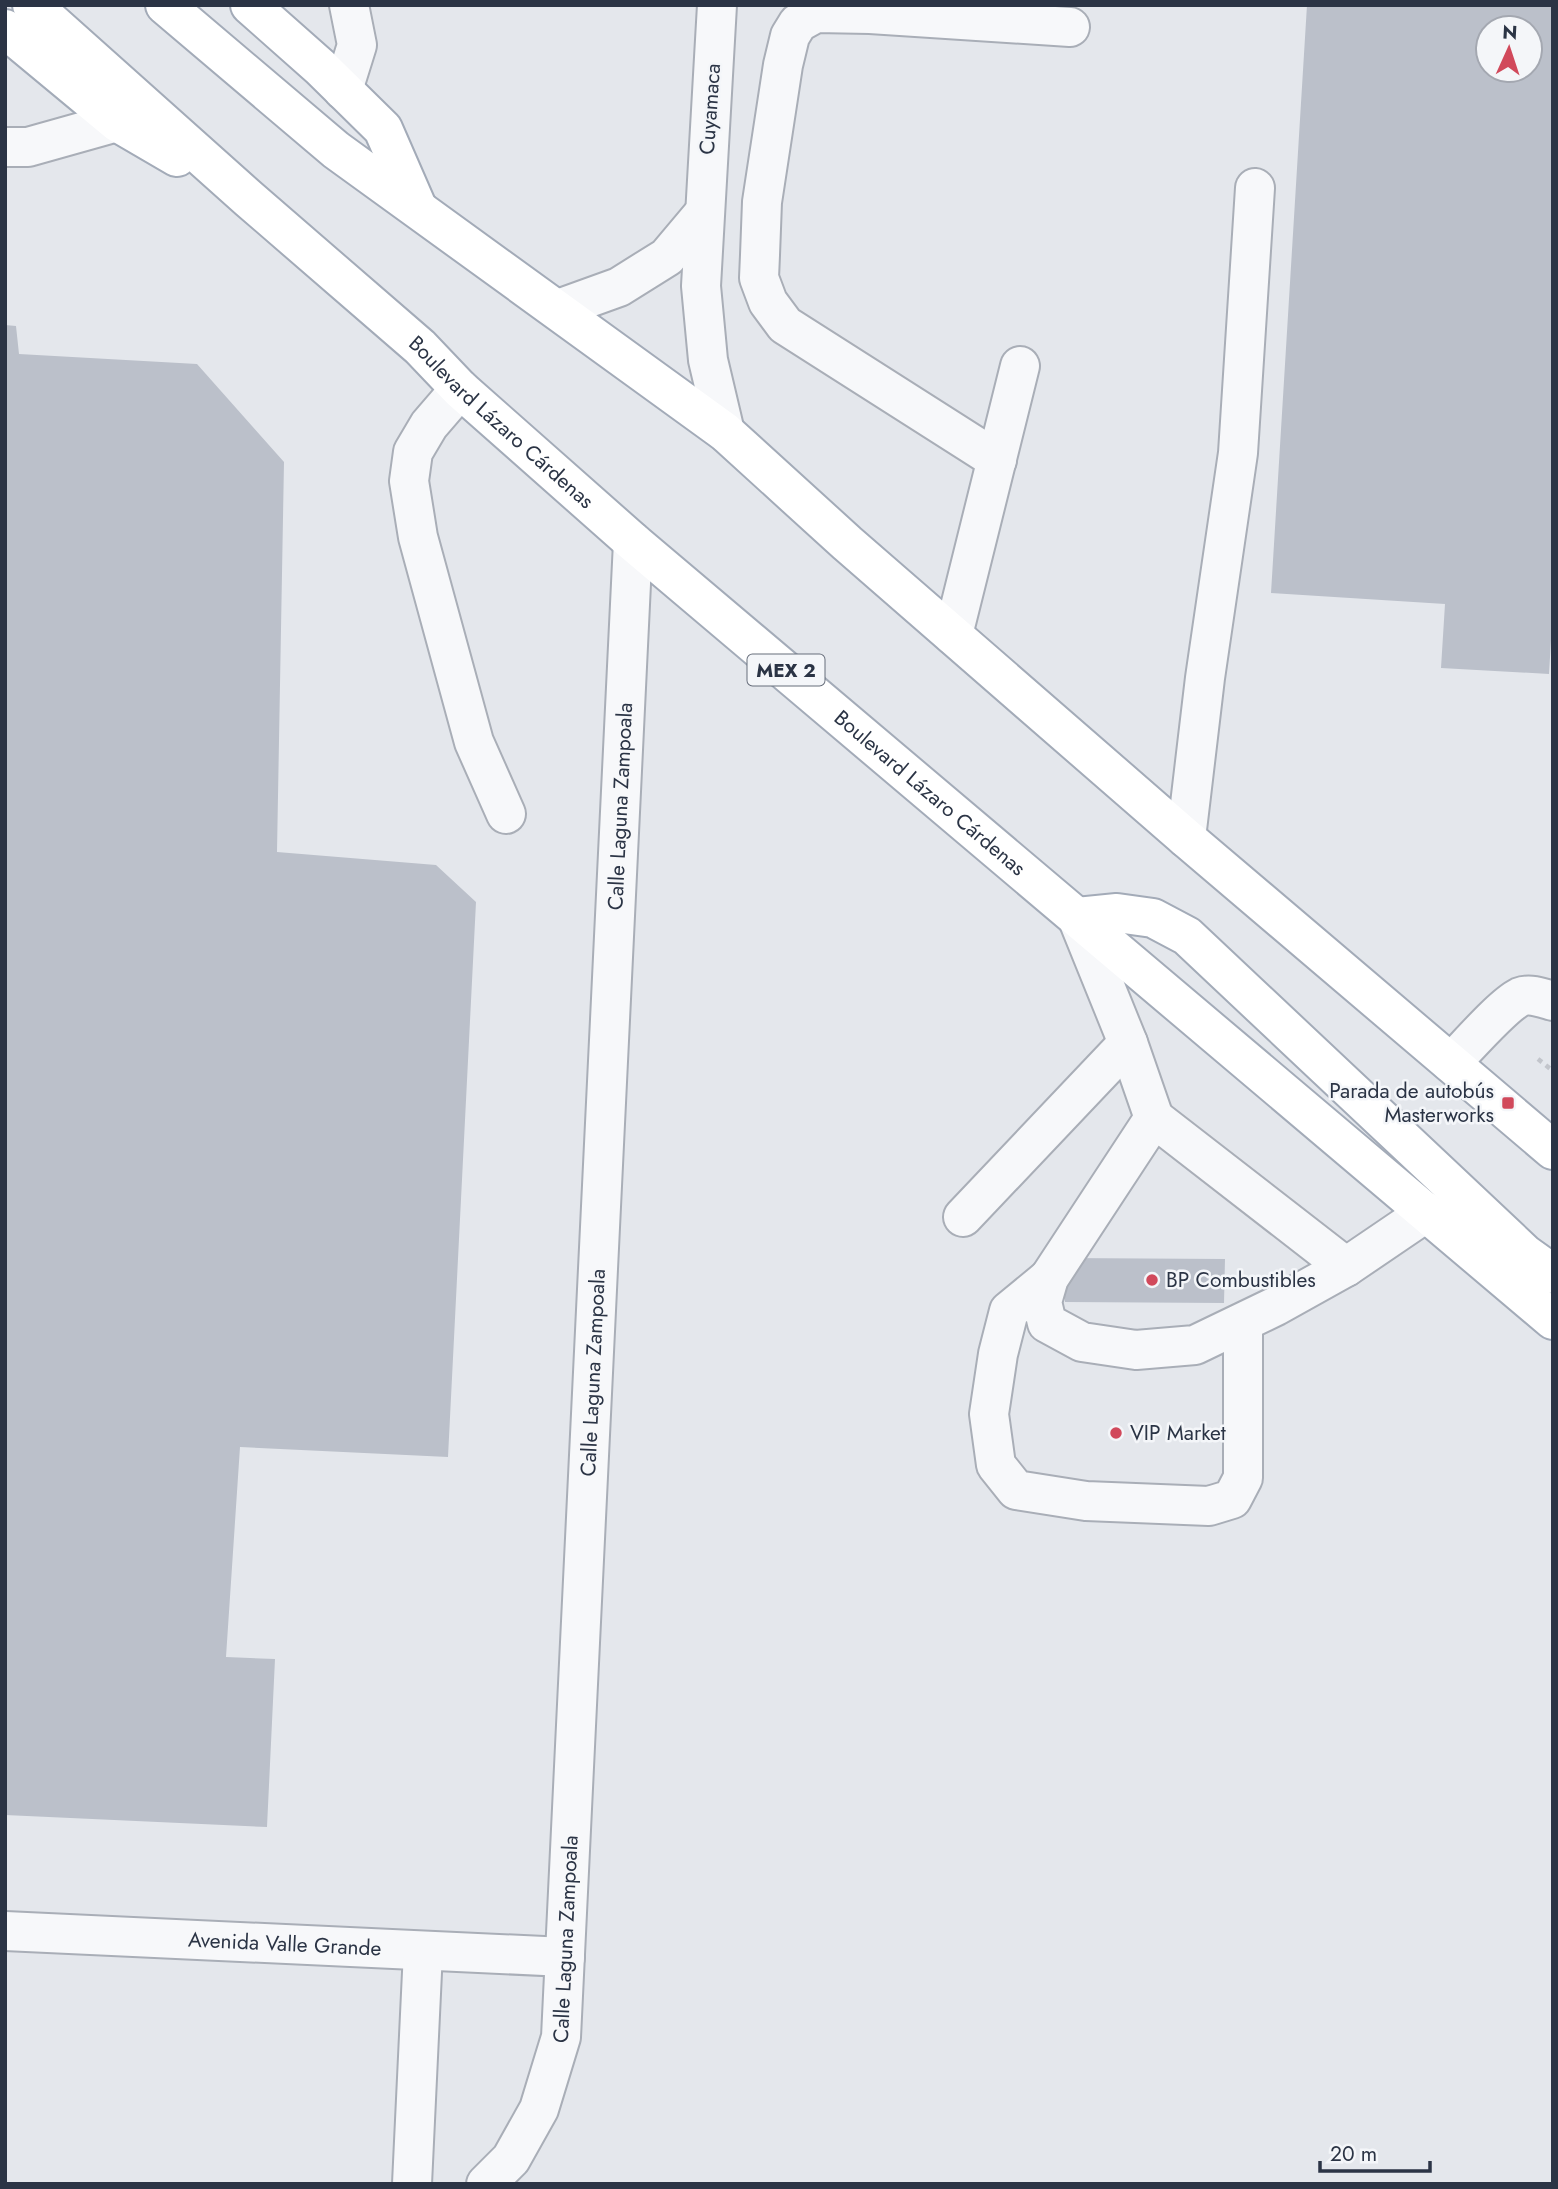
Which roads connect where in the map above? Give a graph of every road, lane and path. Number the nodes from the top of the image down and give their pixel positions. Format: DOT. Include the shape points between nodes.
graph roads {
  1 [pos="32,5"];
  2 [pos="165,5"];
  3 [pos="250,5"];
  4 [pos="349,5"];
  5 [pos="717,5"];
  6 [pos="1070,27"];
  7 [pos="5,29"];
  8 [pos="343,90"];
  9 [pos="117,122"];
  10 [pos="5,147"];
  11 [pos="1255,188"];
  12 [pos="249,199"];
  13 [pos="418,209"];
  14 [pos="704,213"];
  15 [pos="558,309"];
  16 [pos="1020,366"];
  17 [pos="460,389"];
  18 [pos="725,432"];
  19 [pos="997,460"];
  20 [pos="633,542"];
  21 [pos="953,635"];
  22 [pos="506,814"];
  23 [pos="1186,838"];
  24 [pos="1077,917"];
  25 [pos="1553,1002"];
  26 [pos="1128,1043"];
  27 [pos="1538,1059"];
  28 [pos="1451,1063"];
  29 [pos="1553,1071"];
  30 [pos="1154,1118"];
  31 [pos="1553,1150"];
  32 [pos="1427,1212"];
  33 [pos="963,1217"];
  34 [pos="1346,1267"];
  35 [pos="1553,1273"];
  36 [pos="1049,1278"];
  37 [pos="1553,1320"];
  38 [pos="1243,1322"];
  39 [pos="5,1931"];
  40 [pos="423,1951"];
  41 [pos="565,1957"];
  42 [pos="412,2184"];
  43 [pos="486,2184"];
  1 -- 12 [label="main road, Boulevard Lázaro Cárdenas / MEX 2"];
  2 -- 13 [label="main road" via="336,150"];
  3 -- 8 [label="main road"];
  4 -- 8 [label="street" via="357,46"];
  5 -- 14 [label="street, Cuyamaca"];
  6 -- 19 [label="street" via="816,13 798,23 783,65 762,202 759,278 768,302 785,325"];
  7 -- 9 [label="main road"];
  8 -- 13 [label="main road" via="383,129"];
  9 -- 10 [label="street" via="28,147"];
  9 -- 12 [label="main road"];
  11 -- 23 [label="street" via="1238,453"];
  12 -- 17 [label="main road, Boulevard Lázaro Cárdenas / MEX 2" via="420,346"];
  13 -- 15 [label="main road"];
  14 -- 15 [label="street" via="667,257 619,287"];
  14 -- 18 [label="street, Cuyamaca" via="701,286 708,360"];
  15 -- 18 [label="main road"];
  16 -- 19 [label="street"];
  17 -- 20 [label="main road, Boulevard Lázaro Cárdenas / MEX 2"];
  17 -- 22 [label="street" via="413,452 409,481 418,537 474,742"];
  18 -- 21 [label="main road"];
  19 -- 21 [label="street"];
  20 -- 24 [label="main road, Boulevard Lázaro Cárdenas / MEX 2"];
  20 -- 41 [label="street, Calle Laguna Zampoala"];
  21 -- 23 [label="main road"];
  23 -- 28 [label="main road"];
  24 -- 26 [label="street"];
  24 -- 32 [label="main road, Boulevard Lázaro Cárdenas / MEX 2"];
  24 -- 35 [label="main road" via="1117,914 1153,918 1187,936 1524,1254"];
  25 -- 28 [label="street" via="1522,996"];
  26 -- 30 [label="street"];
  26 -- 33 [label="street"];
  27 -- 29 [label="path"];
  28 -- 31 [label="main road"];
  30 -- 34 [label="street"];
  30 -- 36 [label="street"];
  32 -- 34 [label="street"];
  32 -- 37 [label="main road, Boulevard Lázaro Cárdenas / MEX 2"];
  34 -- 38 [label="street"];
  36 -- 38 [label="street" via="1042,1302 1047,1323 1082,1342 1136,1350 1195,1345"];
  36 -- 38 [label="street" via="1009,1311 998,1353 989,1414 994,1453 996,1465 1016,1490 1086,1501 1209,1506 1232,1499 1243,1478"];
  39 -- 40 [label="street, Avenida Valle Grande"];
  40 -- 41 [label="street, Avenida Valle Grande"];
  40 -- 42 [label="street"];
  41 -- 43 [label="street, Calle Laguna Zampoala" via="561,2037 539,2109 511,2159"];
}
